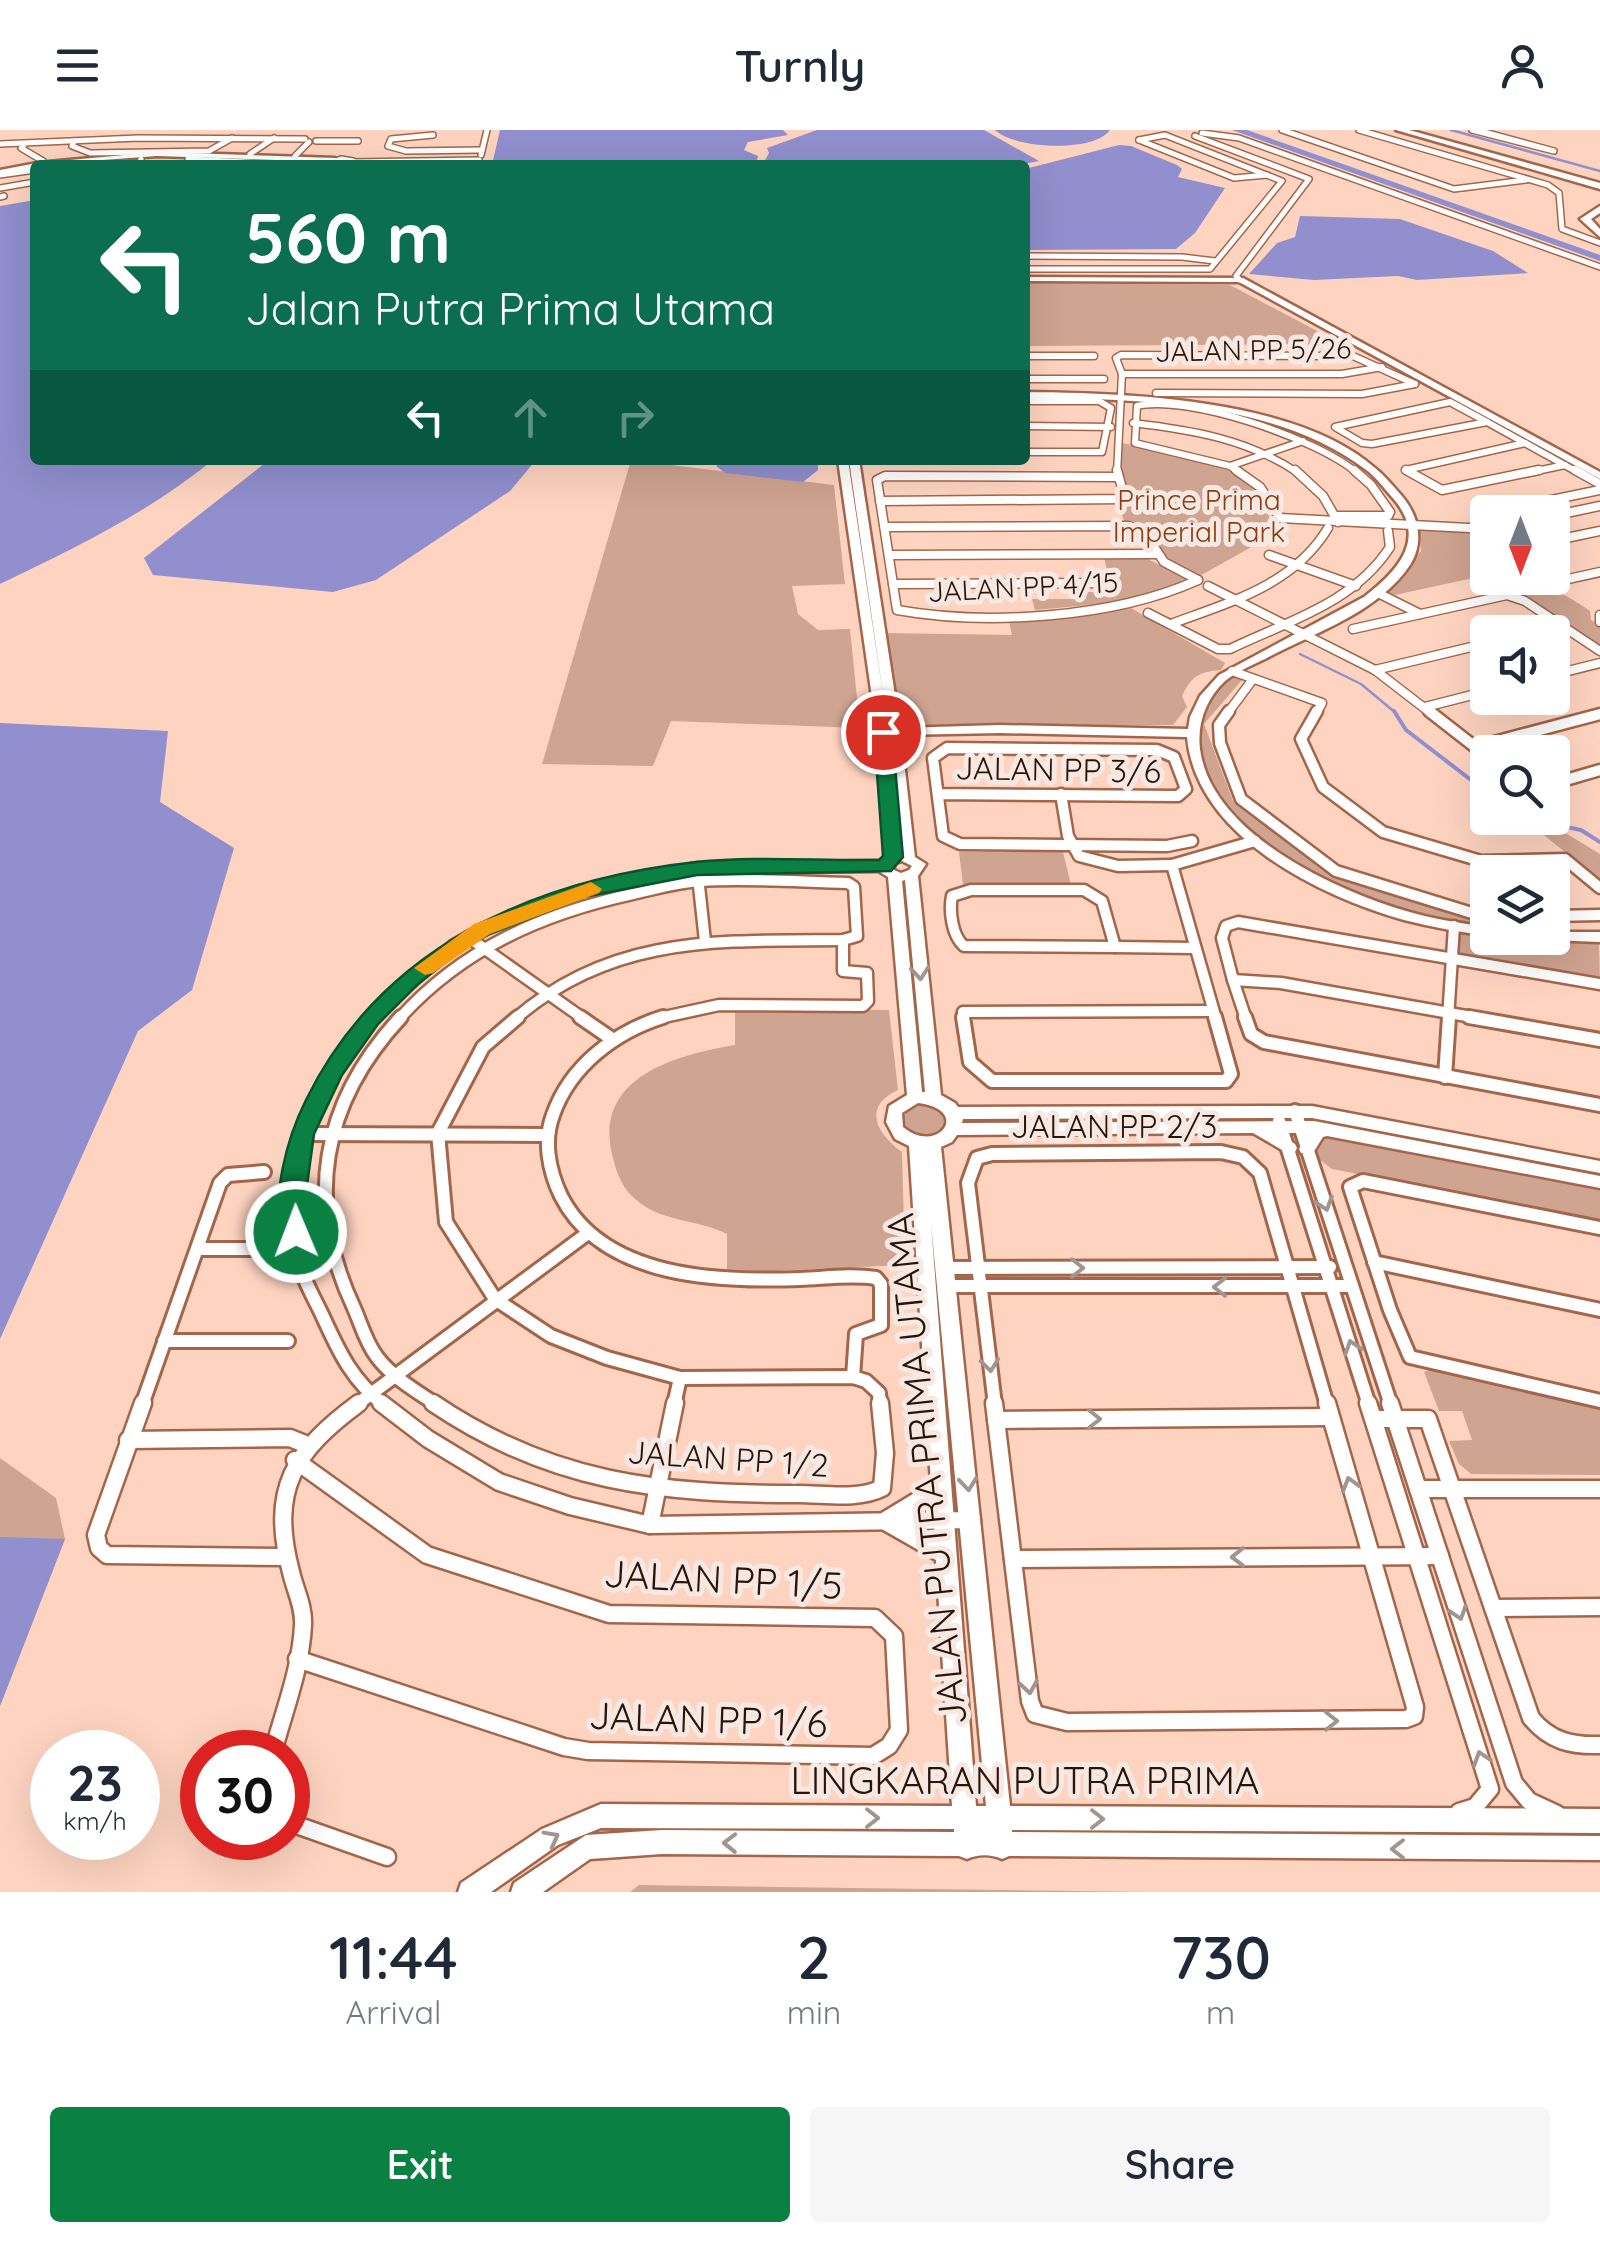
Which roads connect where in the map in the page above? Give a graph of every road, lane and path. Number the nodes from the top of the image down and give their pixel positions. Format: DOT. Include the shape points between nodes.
graph roads {
  1 [pos="487,130"];
  2 [pos="1282,130"];
  3 [pos="1359,130"];
  4 [pos="1400,130"];
  5 [pos="1411,130"];
  6 [pos="1475,130"];
  7 [pos="1207,131"];
  8 [pos="434,132"];
  9 [pos="233,137"];
  10 [pos="273,139"];
  11 [pos="310,140"];
  12 [pos="74,141"];
  13 [pos="0,146"];
  14 [pos="23,146"];
  15 [pos="1468,148"];
  16 [pos="482,150"];
  17 [pos="427,151"];
  18 [pos="250,154"];
  19 [pos="296,156"];
  20 [pos="34,160"];
  21 [pos="118,160"];
  22 [pos="285,160"];
  23 [pos="343,160"];
  24 [pos="479,160"];
  25 [pos="30,168"];
  26 [pos="1287,171"];
  27 [pos="0,173"];
  28 [pos="1268,174"];
  29 [pos="1530,179"];
  30 [pos="30,183"];
  31 [pos="1600,184"];
  32 [pos="0,188"];
  33 [pos="1600,212"];
  34 [pos="1600,231"];
  35 [pos="1600,244"];
  36 [pos="1030,256"];
  37 [pos="1215,261"];
  38 [pos="1600,267"];
  39 [pos="1030,269"];
  40 [pos="1030,279"];
  41 [pos="1240,280"];
  42 [pos="1231,355"];
  43 [pos="1030,356"];
  44 [pos="1094,356"];
  45 [pos="1384,366"];
  46 [pos="1122,374"];
  47 [pos="1240,374"];
  48 [pos="1104,379"];
  49 [pos="1030,380"];
  50 [pos="1156,393"];
  51 [pos="1250,393"];
  52 [pos="1122,395"];
  53 [pos="1030,398"];
  54 [pos="1030,398"];
  55 [pos="1488,422"];
  56 [pos="1133,423"];
  57 [pos="1030,426"];
  58 [pos="1106,426"];
  59 [pos="1120,428"];
  60 [pos="1304,442"];
  61 [pos="1526,443"];
  62 [pos="1030,452"];
  63 [pos="1265,454"];
  64 [pos="845,465"];
  65 [pos="854,465"];
  66 [pos="1565,465"];
  67 [pos="1230,466"];
  68 [pos="1600,476"];
  69 [pos="1118,477"];
  70 [pos="1600,487"];
  71 [pos="1566,495"];
  72 [pos="880,501"];
  73 [pos="1600,506"];
  74 [pos="1570,512"];
  75 [pos="1336,519"];
  76 [pos="860,527"];
  77 [pos="885,527"];
  78 [pos="1412,527"];
  79 [pos="1328,528"];
  80 [pos="1470,529"];
  81 [pos="1388,531"];
  82 [pos="1600,531"];
  83 [pos="1570,537"];
  84 [pos="1157,554"];
  85 [pos="888,555"];
  86 [pos="1270,555"];
  87 [pos="1297,566"];
  88 [pos="1600,572"];
  89 [pos="1570,579"];
  90 [pos="1104,583"];
  91 [pos="893,584"];
  92 [pos="1208,586"];
  93 [pos="1356,586"];
  94 [pos="1378,593"];
  95 [pos="1234,598"];
  96 [pos="1148,613"];
  97 [pos="1420,614"];
  98 [pos="1546,615"];
  99 [pos="1282,622"];
  100 [pos="1171,624"];
  101 [pos="1353,629"];
  102 [pos="1570,631"];
  103 [pos="1302,633"];
  104 [pos="1470,647"];
  105 [pos="1600,651"];
  106 [pos="1600,663"];
  107 [pos="1374,670"];
  108 [pos="1570,670"];
  109 [pos="1232,671"];
  110 [pos="1253,679"];
  111 [pos="1470,696"];
  112 [pos="1425,707"];
  113 [pos="1600,714"];
  114 [pos="889,732"];
  115 [pos="1191,732"];
  116 [pos="1520,735"];
  117 [pos="1470,743"];
  118 [pos="1600,770"];
  119 [pos="1570,779"];
  120 [pos="938,794"];
  121 [pos="1061,794"];
  122 [pos="1192,840"];
  123 [pos="1256,841"];
  124 [pos="1071,845"];
  125 [pos="1172,865"];
  126 [pos="898,866"];
  127 [pos="698,875"];
  128 [pos="1598,887"];
  129 [pos="1470,913"];
  130 [pos="1600,914"];
  131 [pos="1570,915"];
  132 [pos="1454,926"];
  133 [pos="1470,929"];
  134 [pos="1600,936"];
  135 [pos="468,937"];
  136 [pos="1570,937"];
  137 [pos="843,940"];
  138 [pos="704,941"];
  139 [pos="484,947"];
  140 [pos="1115,948"];
  141 [pos="1195,948"];
  142 [pos="1453,958"];
  143 [pos="1234,980"];
  144 [pos="1600,984"];
  145 [pos="547,991"];
  146 [pos="1214,1011"];
  147 [pos="1450,1014"];
  148 [pos="612,1039"];
  149 [pos="1600,1040"];
  150 [pos="1445,1076"];
  151 [pos="924,1098"];
  152 [pos="1600,1106"];
  153 [pos="1278,1118"];
  154 [pos="1297,1119"];
  155 [pos="955,1121"];
  156 [pos="1252,1126"];
  157 [pos="1328,1128"];
  158 [pos="438,1133"];
  159 [pos="302,1134"];
  160 [pos="333,1134"];
  161 [pos="545,1135"];
  162 [pos="924,1143"];
  163 [pos="1298,1148"];
  164 [pos="1600,1167"];
  165 [pos="264,1172"];
  166 [pos="1600,1182"];
  167 [pos="1600,1228"];
  168 [pos="588,1233"];
  169 [pos="198,1248"];
  170 [pos="258,1249"];
  171 [pos="1374,1262"];
  172 [pos="1287,1267"];
  173 [pos="1327,1267"];
  174 [pos="1346,1267"];
  175 [pos="978,1268"];
  176 [pos="946,1277"];
  177 [pos="980,1286"];
  178 [pos="1352,1286"];
  179 [pos="1293,1287"];
  180 [pos="1333,1287"];
  181 [pos="495,1299"];
  182 [pos="1600,1310"];
  183 [pos="164,1341"];
  184 [pos="288,1341"];
  185 [pos="396,1376"];
  186 [pos="853,1377"];
  187 [pos="680,1378"];
  188 [pos="372,1395"];
  189 [pos="1600,1401"];
  190 [pos="1330,1417"];
  191 [pos="1375,1419"];
  192 [pos="1396,1419"];
  193 [pos="996,1420"];
  194 [pos="128,1440"];
  195 [pos="304,1444"];
  196 [pos="294,1460"];
  197 [pos="943,1487"];
  198 [pos="659,1488"];
  199 [pos="1418,1488"];
  200 [pos="1451,1489"];
  201 [pos="1600,1489"];
  202 [pos="887,1520"];
  203 [pos="946,1520"];
  204 [pos="972,1520"];
  205 [pos="650,1524"];
  206 [pos="287,1556"];
  207 [pos="948,1556"];
  208 [pos="1370,1556"];
  209 [pos="1418,1556"];
  210 [pos="1440,1556"];
  211 [pos="1013,1559"];
  212 [pos="1493,1608"];
  213 [pos="1600,1608"];
  214 [pos="297,1659"];
  215 [pos="279,1730"];
  216 [pos="1600,1745"];
  217 [pos="890,1746"];
  218 [pos="966,1818"];
  219 [pos="1000,1818"];
  220 [pos="1436,1820"];
  221 [pos="1570,1821"];
  222 [pos="1600,1821"];
  223 [pos="310,1830"];
  224 [pos="967,1846"];
  225 [pos="1002,1847"];
  226 [pos="1600,1848"];
  227 [pos="387,1856"];
  228 [pos="470,1892"];
  229 [pos="523,1892"];
  1 -- 16 [label="street"];
  2 -- 29 [label="street" via="1454,189"];
  3 -- 29 [label="street"];
  4 -- 15 [label="highway"];
  5 -- 15 [label="highway"];
  6 -- 6 [label="street" via="1554,151"];
  7 -- 26 [label="street" via="1194,135"];
  7 -- 38 [label="street"];
  8 -- 17 [label="street"];
  8 -- 17 [label="street" via="390,139 388,146"];
  9 -- 10 [label="street"];
  9 -- 12 [label="street"];
  9 -- 12 [label="street" via="209,152 93,154 72,146"];
  10 -- 11 [label="street"];
  10 -- 18 [label="street"];
  11 -- 19 [label="street"];
  11 -- 23 [label="street" via="355,140"];
  12 -- 14 [label="street"];
  13 -- 14 [label="street"];
  14 -- 20 [label="street"];
  15 -- 31 [label="highway"];
  16 -- 17 [label="street"];
  16 -- 24 [label="street"];
  21 -- 22 [label="street"];
  25 -- 27 [label="street"];
  26 -- 28 [label="street"];
  26 -- 41 [label="street" via="1309,181 1236,276"];
  28 -- 28 [label="street" via="1165,135 1140,140 1234,178"];
  28 -- 37 [label="street" via="1282,181"];
  29 -- 35 [label="street" via="1559,193 1562,229"];
  30 -- 32 [label="street"];
  33 -- 34 [label="highway" via="1585,219"];
  36 -- 37 [label="street"];
  37 -- 39 [label="street" via="1201,270"];
  40 -- 41 [label="street"];
  41 -- 68 [label="street"];
  42 -- 45 [label="street" via="1353,356"];
  42 -- 46 [label="street" via="1121,356 1116,358"];
  42 -- 47 [label="street"];
  43 -- 44 [label="street"];
  45 -- 47 [label="street, JALAN PP 5/26" via="1342,374"];
  45 -- 51 [label="street" via="1415,384 1362,394"];
  46 -- 47 [label="street, JALAN PP 5/26"];
  46 -- 52 [label="street"];
  47 -- 51 [label="street"];
  48 -- 49 [label="street"];
  50 -- 51 [label="street"];
  52 -- 53 [label="street"];
  52 -- 59 [label="street"];
  52 -- 78 [label="street" via="1213,406 1306,434 1352,456 1390,485"];
  54 -- 58 [label="street" via="1099,401 1110,408"];
  55 -- 55 [label="street" via="1367,444 1336,426 1450,402"];
  55 -- 61 [label="street"];
  56 -- 60 [label="street" via="1136,406 1155,404 1256,423"];
  56 -- 63 [label="street" via="1197,432"];
  56 -- 67 [label="street" via="1134,443"];
  57 -- 58 [label="street"];
  58 -- 59 [label="street"];
  58 -- 62 [label="street" via="1105,450"];
  59 -- 69 [label="street"];
  60 -- 63 [label="street"];
  60 -- 75 [label="street" via="1349,466 1390,512"];
  61 -- 66 [label="street"];
  61 -- 66 [label="street" via="1406,470 1442,490"];
  63 -- 67 [label="street"];
  63 -- 75 [label="street" via="1318,487"];
  64 -- 76 [label="street"];
  65 -- 76 [label="street"];
  66 -- 70 [label="street"];
  67 -- 75 [label="street" via="1260,487 1280,518"];
  69 -- 72 [label="street" via="885,476 877,480"];
  69 -- 72 [label="street" via="1125,499 1117,502"];
  70 -- 71 [label="street"];
  72 -- 77 [label="street, JALAN PP 4/15"];
  73 -- 74 [label="street"];
  75 -- 78 [label="street"];
  76 -- 77 [label="street"];
  76 -- 114 [label="street"];
  77 -- 84 [label="street" via="1128,526 1146,533"];
  77 -- 85 [label="street, JALAN PP 4/15"];
  78 -- 80 [label="street"];
  78 -- 94 [label="street" via="1412,552"];
  79 -- 87 [label="street" via="1320,546"];
  81 -- 93 [label="street" via="1386,555"];
  82 -- 83 [label="street"];
  84 -- 85 [label="street"];
  84 -- 91 [label="street, JALAN PP 4/15" via="1198,580 1137,604 989,614 897,610"];
  85 -- 91 [label="street, JALAN PP 4/15"];
  86 -- 87 [label="street"];
  87 -- 93 [label="street"];
  87 -- 95 [label="street"];
  88 -- 89 [label="street"];
  90 -- 91 [label="street"];
  92 -- 95 [label="street"];
  93 -- 99 [label="street"];
  94 -- 97 [label="street"];
  94 -- 103 [label="street"];
  95 -- 99 [label="street"];
  95 -- 100 [label="street"];
  96 -- 100 [label="street"];
  97 -- 98 [label="street" via="1501,595"];
  97 -- 101 [label="street"];
  99 -- 100 [label="street" via="1218,649"];
  99 -- 103 [label="street"];
  102 -- 105 [label="street"];
  103 -- 107 [label="street"];
  103 -- 109 [label="street"];
  104 -- 107 [label="street"];
  106 -- 108 [label="street"];
  107 -- 112 [label="street"];
  109 -- 110 [label="street"];
  109 -- 115 [label="street" via="1205,693"];
  110 -- 128 [label="street" via="1322,702 1301,739 1319,781 1383,832 1482,860 1565,859"];
  110 -- 129 [label="street" via="1219,726 1241,799 1336,872"];
  111 -- 112 [label="street"];
  112 -- 117 [label="street"];
  113 -- 116 [label="street"];
  114 -- 115 [label="street"];
  114 -- 126 [label="street"];
  115 -- 123 [label="street" via="1202,776"];
  118 -- 119 [label="street"];
  120 -- 121 [label="street, JALAN PP 3/6"];
  120 -- 121 [label="street, JALAN PP 3/6" via="933,758 947,748 1157,750 1174,757 1186,790 1178,796"];
  120 -- 124 [label="street" via="943,836 960,844"];
  121 -- 124 [label="street"];
  122 -- 124 [label="street"];
  123 -- 125 [label="street"];
  123 -- 132 [label="street" via="1384,909"];
  124 -- 125 [label="street" via="1081,859 1096,864"];
  125 -- 141 [label="street"];
  126 -- 127 [label="street"];
  126 -- 151 [label="street"];
  127 -- 135 [label="street" via="579,891"];
  127 -- 137 [label="street, JALAN PP 1/2" via="848,883 854,887 857,936"];
  127 -- 138 [label="street"];
  127 -- 139 [label="street, JALAN PP 1/2" via="594,900"];
  130 -- 131 [label="street"];
  132 -- 133 [label="street"];
  132 -- 142 [label="street"];
  134 -- 136 [label="street"];
  135 -- 139 [label="street"];
  135 -- 159 [label="street" via="370,1018 332,1072"];
  137 -- 138 [label="street"];
  137 -- 148 [label="street" via="843,971 866,972 868,1001 853,1007 717,1005 666,1016"];
  138 -- 145 [label="street" via="594,967"];
  139 -- 145 [label="street"];
  139 -- 160 [label="street, JALAN PP 1/2" via="386,1030 354,1080"];
  140 -- 140 [label="street" via="964,946 950,904 960,892 1084,890 1102,901"];
  140 -- 141 [label="street"];
  141 -- 146 [label="street"];
  142 -- 143 [label="street" via="1238,922 1226,926 1222,938"];
  142 -- 144 [label="street"];
  142 -- 147 [label="street"];
  143 -- 147 [label="street"];
  143 -- 150 [label="street" via="1255,1038"];
  145 -- 148 [label="street"];
  145 -- 158 [label="street" via="483,1047"];
  146 -- 146 [label="street" via="1231,1074 1226,1081 992,1081 968,1064 964,1012"];
  147 -- 149 [label="street"];
  147 -- 150 [label="street"];
  148 -- 161 [label="street" via="577,1072"];
  150 -- 152 [label="street"];
  151 -- 155 [label="street"];
  151 -- 162 [label="street" via="903,1102 892,1120 896,1130"];
  153 -- 154 [label="street"];
  153 -- 155 [label="street"];
  153 -- 156 [label="street"];
  153 -- 163 [label="street"];
  154 -- 157 [label="street"];
  154 -- 163 [label="street"];
  154 -- 164 [label="street" via="1341,1116"];
  155 -- 156 [label="street"];
  155 -- 162 [label="street" via="948,1138"];
  156 -- 163 [label="street"];
  157 -- 163 [label="street"];
  157 -- 166 [label="street"];
  158 -- 160 [label="street"];
  158 -- 161 [label="street"];
  158 -- 181 [label="street" via="446,1222"];
  159 -- 160 [label="street"];
  159 -- 188 [label="street" via="292,1200 299,1263 347,1369"];
  160 -- 185 [label="street, JALAN PP 1/2" via="324,1222 335,1268 377,1357"];
  161 -- 168 [label="street" via="554,1182"];
  162 -- 176 [label="street, JALAN PUTRA PRIMA UTAMA"];
  162 -- 197 [label="street, JALAN PUTRA PRIMA UTAMA"];
  163 -- 173 [label="street"];
  163 -- 174 [label="street, one-way"];
  165 -- 169 [label="street" via="228,1175 220,1183"];
  167 -- 171 [label="street" via="1354,1182 1350,1195"];
  168 -- 181 [label="street"];
  168 -- 186 [label="street" via="672,1271 725,1282 876,1278 881,1325 856,1334"];
  169 -- 170 [label="street"];
  169 -- 183 [label="street"];
  171 -- 182 [label="street"];
  171 -- 189 [label="street" via="1410,1357"];
  172 -- 173 [label="street"];
  175 -- 172 [label="street, one-way"];
  172 -- 175 [label="street, JALAN PP 2/3" via="1260,1173 1242,1157 1202,1152 977,1158 968,1183"];
  172 -- 179 [label="street"];
  173 -- 174 [label="street"];
  173 -- 180 [label="street"];
  174 -- 178 [label="street"];
  175 -- 176 [label="street"];
  175 -- 177 [label="street"];
  176 -- 177 [label="street"];
  176 -- 204 [label="street, JALAN PUTRA PRIMA UTAMA, one-way"];
  179 -- 177 [label="street, one-way"];
  177 -- 193 [label="street, one-way"];
  178 -- 180 [label="street"];
  178 -- 192 [label="street"];
  179 -- 180 [label="street"];
  179 -- 190 [label="street"];
  191 -- 180 [label="street, one-way"];
  181 -- 185 [label="street"];
  181 -- 187 [label="street" via="551,1336"];
  183 -- 184 [label="street"];
  183 -- 194 [label="street"];
  185 -- 188 [label="street"];
  185 -- 198 [label="street, JALAN PP 1/2" via="505,1447 581,1473"];
  186 -- 187 [label="street"];
  186 -- 198 [label="street, JALAN PP 1/2" via="879,1393 882,1488 872,1494"];
  187 -- 198 [label="street"];
  188 -- 195 [label="street"];
  188 -- 205 [label="street" via="499,1482"];
  193 -- 190 [label="street, one-way"];
  208 -- 190 [label="street, one-way"];
  191 -- 192 [label="street"];
  191 -- 209 [label="street"];
  192 -- 199 [label="street"];
  192 -- 200 [label="street" via="1428,1419"];
  193 -- 211 [label="street"];
  194 -- 195 [label="street" via="290,1438"];
  194 -- 206 [label="street" via="96,1535 106,1555"];
  195 -- 196 [label="street"];
  196 -- 206 [label="street" via="284,1502"];
  196 -- 217 [label="street, JALAN PP 1/5" via="428,1556 609,1614 875,1618 894,1636 899,1730"];
  197 -- 202 [label="street"];
  197 -- 203 [label="street, JALAN PUTRA PRIMA UTAMA"];
  198 -- 205 [label="street"];
  199 -- 200 [label="street"];
  199 -- 210 [label="street"];
  200 -- 201 [label="street"];
  200 -- 212 [label="street"];
  202 -- 203 [label="street"];
  202 -- 205 [label="street"];
  202 -- 207 [label="street"];
  203 -- 204 [label="street"];
  203 -- 207 [label="street, JALAN PUTRA PRIMA UTAMA"];
  204 -- 219 [label="street, JALAN PUTRA PRIMA UTAMA"];
  206 -- 214 [label="street" via="304,1620"];
  207 -- 218 [label="street, JALAN PUTRA PRIMA UTAMA"];
  208 -- 209 [label="street"];
  208 -- 211 [label="street, one-way"];
  211 -- 208 [label="street, one-way" via="1030,1701 1048,1720 1406,1719 1415,1707"];
  209 -- 210 [label="street"];
  220 -- 209 [label="street, one-way" via="1475,1807 1490,1789"];
  210 -- 221 [label="street, one-way" via="1514,1782 1529,1801"];
  212 -- 213 [label="street"];
  212 -- 216 [label="street" via="1531,1718 1551,1738"];
  214 -- 215 [label="street"];
  214 -- 217 [label="street, JALAN PP 1/6" via="564,1748 872,1756"];
  218 -- 219 [label="street, LINGKARAN PUTRA PRIMA"];
  218 -- 224 [label="street, JALAN PUTRA PRIMA UTAMA"];
  228 -- 218 [label="street, LINGKARAN PUTRA PRIMA, one-way" via="550,1837 601,1816"];
  219 -- 220 [label="street, LINGKARAN PUTRA PRIMA, one-way"];
  219 -- 225 [label="street, JALAN PUTRA PRIMA UTAMA"];
  220 -- 221 [label="street, LINGKARAN PUTRA PRIMA"];
  221 -- 222 [label="street, LINGKARAN PUTRA PRIMA"];
  223 -- 227 [label="street"];
  224 -- 225 [label="street, LINGKARAN PUTRA PRIMA"];
  224 -- 229 [label="street, LINGKARAN PUTRA PRIMA, one-way" via="586,1847"];
  226 -- 225 [label="street, LINGKARAN PUTRA PRIMA, one-way"];
}
